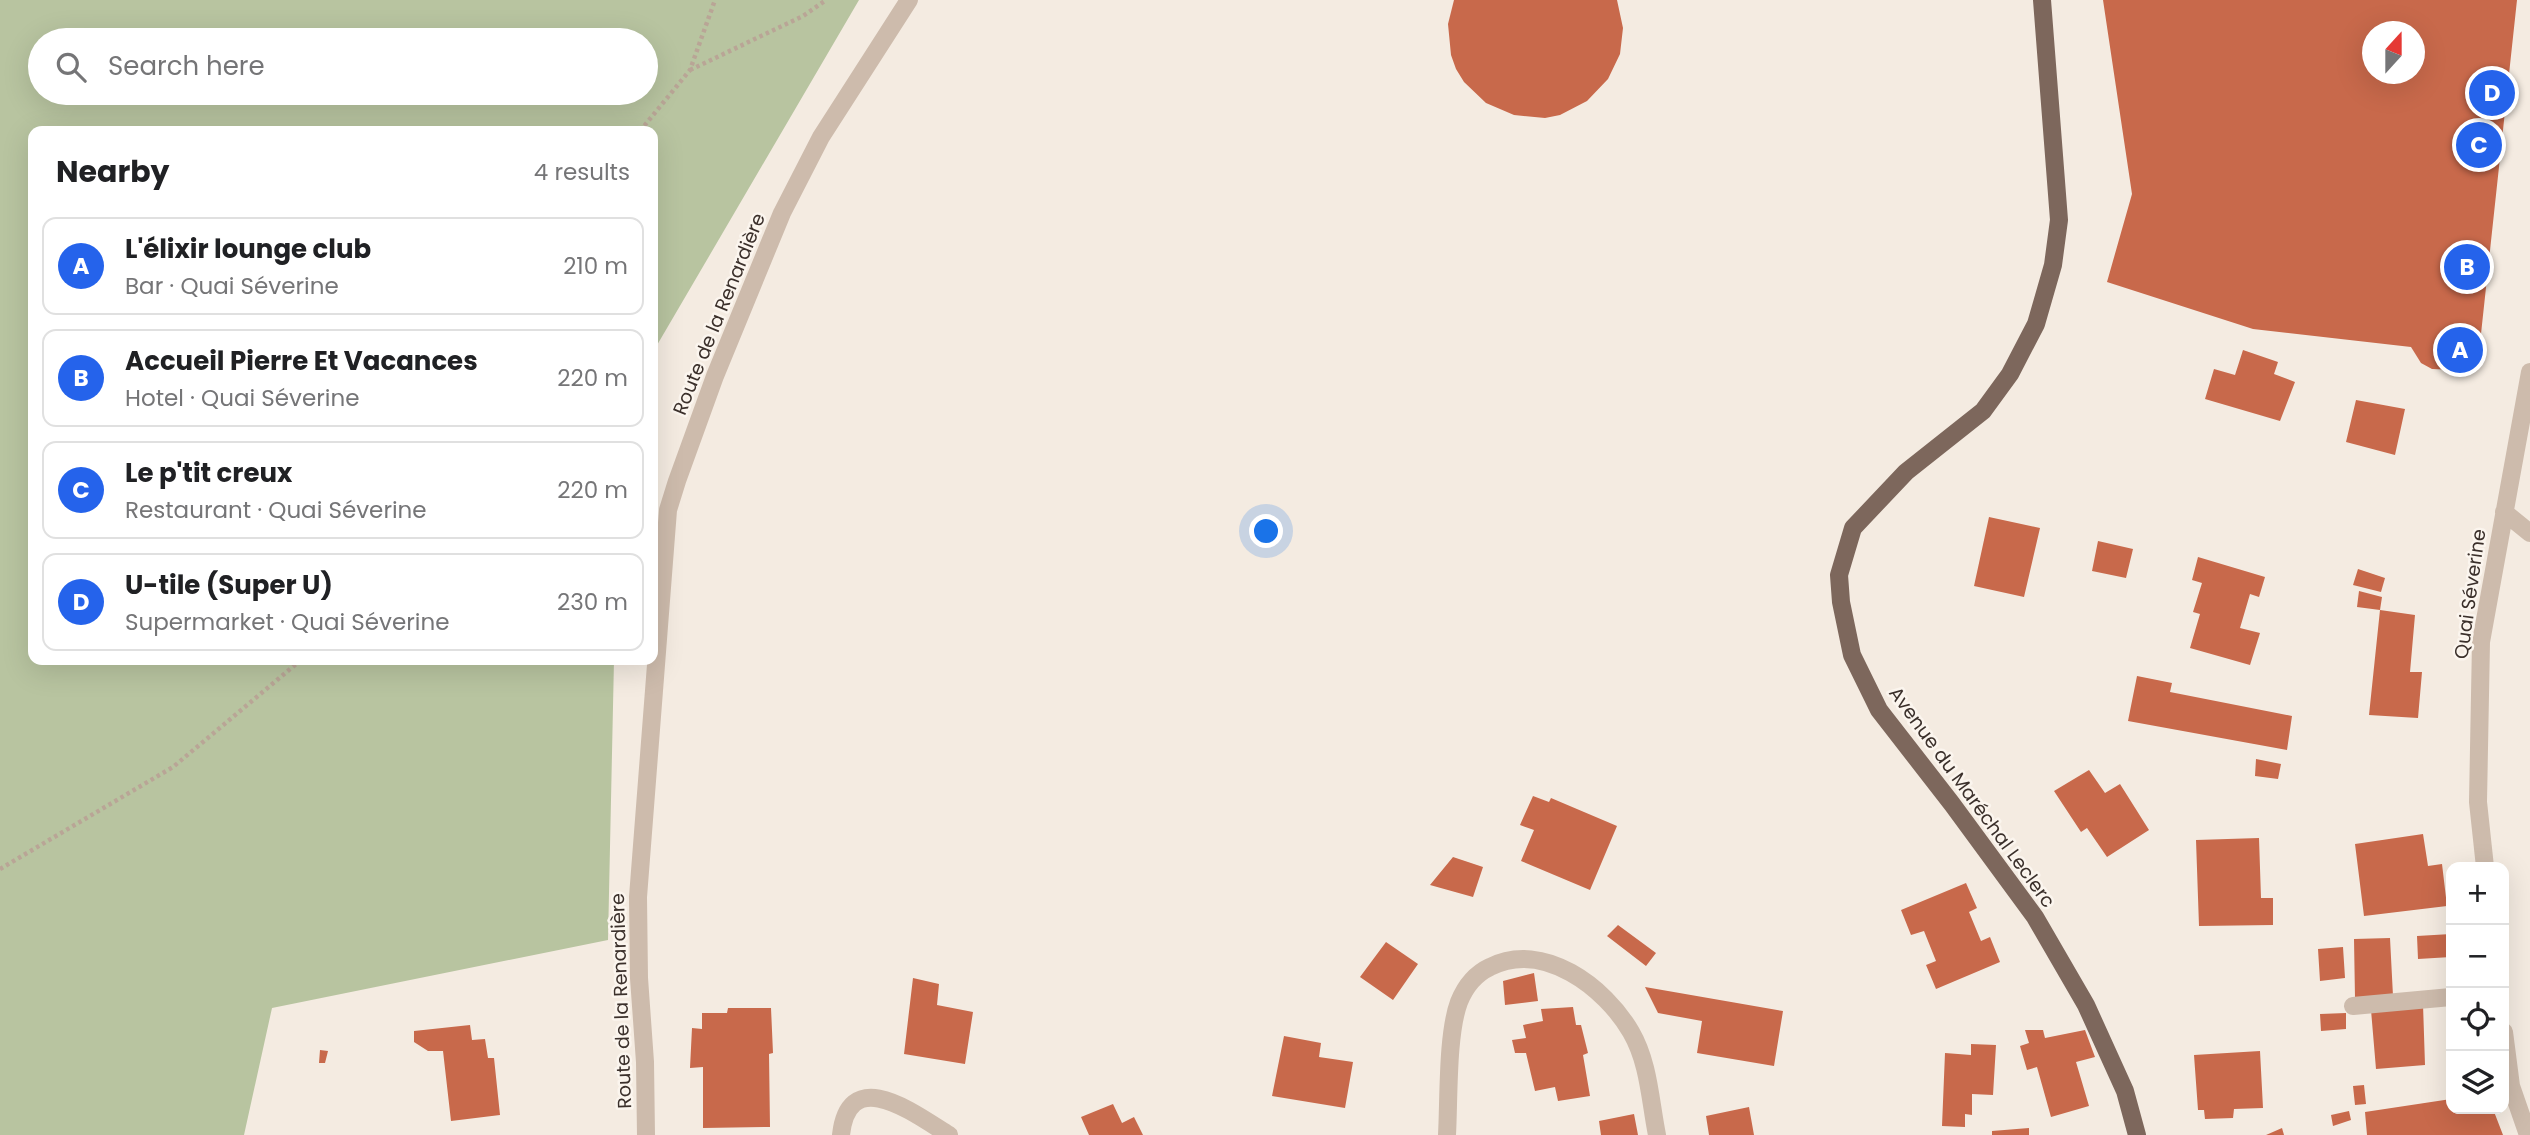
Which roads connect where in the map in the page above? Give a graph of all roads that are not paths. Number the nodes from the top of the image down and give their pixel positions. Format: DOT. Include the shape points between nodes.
graph roads {
  1 [pos="909,0"];
  2 [pos="2042,0"];
  3 [pos="2530,372"];
  4 [pos="2504,512"];
  5 [pos="2530,533"];
  6 [pos="658,639"];
  7 [pos="656,665"];
  8 [pos="2484,862"];
  9 [pos="2446,998"];
  10 [pos="2353,1006"];
  11 [pos="2506,1051"];
  12 [pos="646,1135"];
  13 [pos="841,1135"];
  14 [pos="949,1135"];
  15 [pos="1447,1135"];
  16 [pos="1657,1135"];
  17 [pos="2137,1135"];
  18 [pos="2528,1135"];
  1 -- 6 [label="street, Route de la Renardière" via="821,137 782,213 715,376 668,510"];
  2 -- 17 [label="main road, Avenue du Maréchal Leclerc" via="2059,220 2053,265 2036,324 2010,374 1983,411 1906,472 1853,528 1839,575 1841,602 1852,655 1879,710 2035,917 2086,1005 2124,1091"];
  3 -- 4 [label="street, Quai Séverine"];
  4 -- 5 [label="street"];
  4 -- 8 [label="street, Quai Séverine" via="2481,642 2477,802"];
  7 -- 12 [label="street, Route de la Renardière" via="638,897"];
  9 -- 10 [label="street"];
  11 -- 18 [label="street" via="2511,1086"];
  13 -- 14 [label="street" via="848,1108 866,1097 896,1104"];
  15 -- 16 [label="street" via="1453,1029 1459,1003 1480,972 1501,961 1523,958 1571,972 1616,1010 1639,1048"];
}
